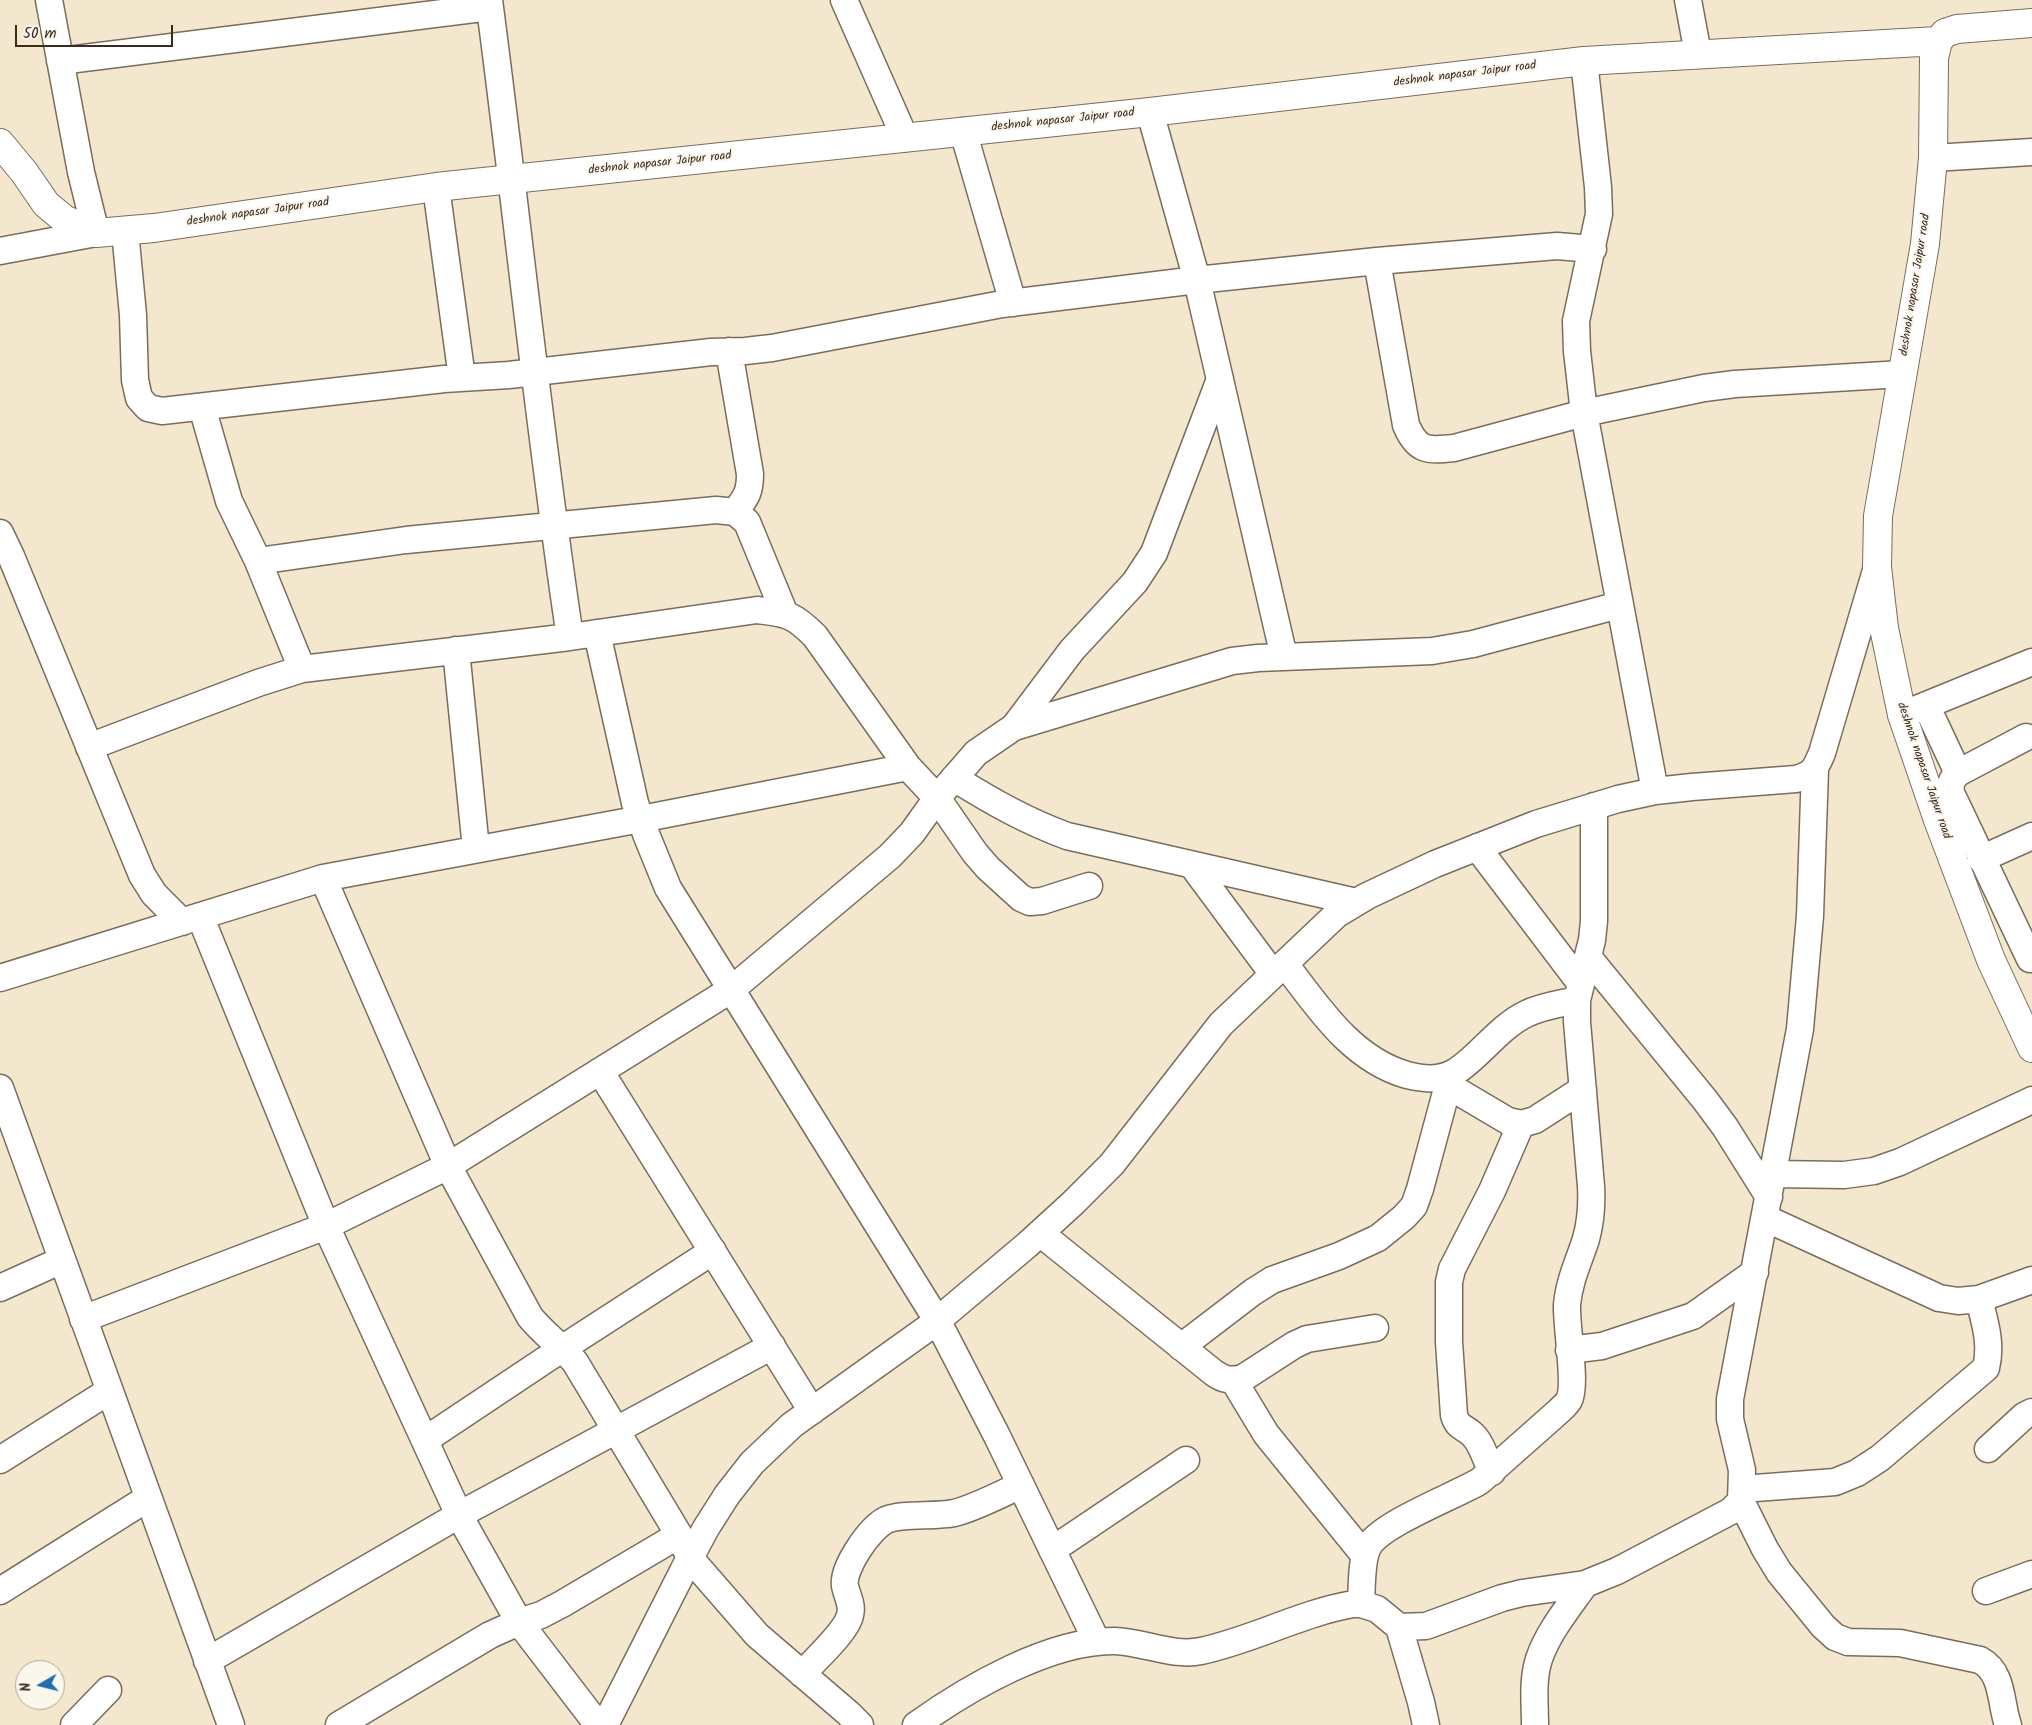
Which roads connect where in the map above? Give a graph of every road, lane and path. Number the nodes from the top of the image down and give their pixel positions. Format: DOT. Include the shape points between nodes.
graph roads {
  1 [pos="49,0"];
  2 [pos="844,0"];
  3 [pos="1688,0"];
  4 [pos="489,4"];
  5 [pos="2032,23"];
  6 [pos="1938,41"];
  7 [pos="1698,54"];
  8 [pos="1584,60"];
  9 [pos="60,61"];
  10 [pos="1150,112"];
  11 [pos="962,131"];
  12 [pos="906,138"];
  13 [pos="0,143"];
  14 [pos="2032,152"];
  15 [pos="1932,158"];
  16 [pos="512,180"];
  17 [pos="436,187"];
  18 [pos="125,231"];
  19 [pos="96,233"];
  20 [pos="1593,249"];
  21 [pos="0,250"];
  22 [pos="1377,261"];
  23 [pos="1197,280"];
  24 [pos="1013,303"];
  25 [pos="729,351"];
  26 [pos="535,371"];
  27 [pos="1902,374"];
  28 [pos="462,378"];
  29 [pos="1220,380"];
  30 [pos="202,407"];
  31 [pos="1584,413"];
  32 [pos="735,512"];
  33 [pos="554,524"];
  34 [pos="0,533"];
  35 [pos="6,559"];
  36 [pos="258,561"];
  37 [pos="1877,567"];
  38 [pos="1619,604"];
  39 [pos="784,612"];
  40 [pos="597,633"];
  41 [pos="570,637"];
  42 [pos="456,650"];
  43 [pos="1284,656"];
  44 [pos="2032,662"];
  45 [pos="302,669"];
  46 [pos="1914,710"];
  47 [pos="1014,727"];
  48 [pos="2026,737"];
  49 [pos="89,748"];
  50 [pos="908,767"];
  51 [pos="1816,769"];
  52 [pos="1958,773"];
  53 [pos="954,778"];
  54 [pos="1654,791"];
  55 [pos="937,798"];
  56 [pos="1594,806"];
  57 [pos="640,819"];
  58 [pos="2032,836"];
  59 [pos="1477,847"];
  60 [pos="476,850"];
  61 [pos="1981,860"];
  62 [pos="1192,865"];
  63 [pos="323,878"];
  64 [pos="1089,886"];
  65 [pos="1356,902"];
  66 [pos="191,919"];
  67 [pos="1588,957"];
  68 [pos="2030,959"];
  69 [pos="1279,969"];
  70 [pos="0,978"];
  71 [pos="732,989"];
  72 [pos="1579,992"];
  73 [pos="2032,1048"];
  74 [pos="600,1072"];
  75 [pos="1443,1082"];
  76 [pos="0,1088"];
  77 [pos="1583,1089"];
  78 [pos="2032,1100"];
  79 [pos="1521,1124"];
  80 [pos="8,1135"];
  81 [pos="448,1166"];
  82 [pos="1769,1197"];
  83 [pos="326,1226"];
  84 [pos="1040,1233"];
  85 [pos="713,1252"];
  86 [pos="62,1260"];
  87 [pos="1755,1272"];
  88 [pos="2032,1280"];
  89 [pos="0,1288"];
  90 [pos="1979,1299"];
  91 [pos="83,1319"];
  92 [pos="937,1320"];
  93 [pos="1375,1328"];
  94 [pos="772,1346"];
  95 [pos="1181,1347"];
  96 [pos="563,1348"];
  97 [pos="1569,1350"];
  98 [pos="1234,1381"];
  99 [pos="109,1391"];
  100 [pos="812,1411"];
  101 [pos="2032,1412"];
  102 [pos="616,1430"];
  103 [pos="425,1440"];
  104 [pos="1988,1449"];
  105 [pos="0,1460"];
  106 [pos="1186,1460"];
  107 [pos="1492,1472"];
  108 [pos="1021,1485"];
  109 [pos="1741,1495"];
  110 [pos="148,1498"];
  111 [pos="458,1515"];
  112 [pos="684,1546"];
  113 [pos="1052,1550"];
  114 [pos="1365,1556"];
  115 [pos="2032,1574"];
  116 [pos="1585,1584"];
  117 [pos="0,1591"];
  118 [pos="1986,1591"];
  119 [pos="1361,1604"];
  120 [pos="519,1622"];
  121 [pos="1399,1627"];
  122 [pos="1097,1642"];
  123 [pos="208,1661"];
  124 [pos="802,1674"];
  125 [pos="108,1690"];
  126 [pos="74,1725"];
  127 [pos="231,1725"];
  128 [pos="339,1725"];
  129 [pos="598,1725"];
  130 [pos="605,1725"];
  131 [pos="860,1725"];
  132 [pos="916,1725"];
  133 [pos="1426,1725"];
  134 [pos="1535,1725"];
  135 [pos="2008,1725"];
  1 -- 9 [label="street"];
  2 -- 12 [label="street"];
  3 -- 7 [label="street"];
  4 -- 9 [label="street"];
  4 -- 16 [label="street"];
  5 -- 6 [label="main road" via="1957,28 1945,33"];
  6 -- 7 [label="main road, deshnok napasar Jaipur road"];
  6 -- 15 [label="main road, deshnok napasar Jaipur road" via="1934,58"];
  7 -- 8 [label="main road, deshnok napasar Jaipur road"];
  8 -- 10 [label="main road, deshnok napasar Jaipur road"];
  8 -- 20 [label="street" via="1598,187 1599,214"];
  9 -- 19 [label="street"];
  10 -- 11 [label="main road, deshnok napasar Jaipur road"];
  10 -- 23 [label="street"];
  11 -- 12 [label="main road, deshnok napasar Jaipur road"];
  11 -- 24 [label="street"];
  12 -- 16 [label="main road, deshnok napasar Jaipur road"];
  13 -- 19 [label="main road, deshnok napasar Jaipur road" via="46,204 64,219"];
  14 -- 15 [label="street"];
  15 -- 27 [label="main road, deshnok napasar Jaipur road" via="1925,244"];
  16 -- 17 [label="main road, deshnok napasar Jaipur road"];
  16 -- 26 [label="street"];
  17 -- 18 [label="main road, deshnok napasar Jaipur road"];
  17 -- 28 [label="street"];
  18 -- 19 [label="main road, deshnok napasar Jaipur road"];
  18 -- 30 [label="street" via="139,398 148,408 162,411"];
  19 -- 21 [label="street"];
  20 -- 22 [label="street" via="1557,246"];
  20 -- 31 [label="street" via="1576,321"];
  22 -- 23 [label="street"];
  22 -- 31 [label="street" via="1406,425 1412,439 1424,448 1454,448"];
  23 -- 24 [label="street"];
  23 -- 29 [label="street"];
  24 -- 25 [label="street" via="772,348"];
  25 -- 26 [label="street"];
  25 -- 32 [label="street" via="750,474 747,496"];
  26 -- 28 [label="street"];
  26 -- 33 [label="street"];
  27 -- 31 [label="street" via="1734,384"];
  27 -- 37 [label="main road, deshnok napasar Jaipur road" via="1878,516"];
  28 -- 30 [label="street"];
  29 -- 43 [label="street"];
  29 -- 47 [label="street" via="1154,553 1135,582 1072,650"];
  30 -- 36 [label="street" via="230,500"];
  31 -- 38 [label="street"];
  32 -- 33 [label="street" via="716,510"];
  32 -- 39 [label="street" via="747,522"];
  33 -- 36 [label="street"];
  33 -- 41 [label="street"];
  34 -- 35 [label="street"];
  35 -- 49 [label="street"];
  36 -- 45 [label="street"];
  37 -- 46 [label="main road, deshnok napasar Jaipur road" via="1884,628"];
  37 -- 51 [label="street"];
  38 -- 43 [label="street" via="1473,644 1432,651"];
  38 -- 54 [label="street"];
  39 -- 40 [label="street" via="758,610"];
  39 -- 50 [label="street" via="800,621 815,636"];
  40 -- 41 [label="street"];
  40 -- 57 [label="street"];
  41 -- 42 [label="street"];
  42 -- 45 [label="street"];
  42 -- 60 [label="street"];
  43 -- 47 [label="street" via="1232,661"];
  44 -- 46 [label="street"];
  45 -- 49 [label="street"];
  46 -- 52 [label="street"];
  46 -- 73 [label="main road, deshnok napasar Jaipur road" via="1938,820 1991,960"];
  47 -- 53 [label="street" via="976,753"];
  48 -- 52 [label="street"];
  49 -- 66 [label="street" via="142,875 154,894"];
  50 -- 55 [label="street"];
  50 -- 57 [label="street"];
  51 -- 54 [label="street" via="1796,779"];
  51 -- 82 [label="street" via="1810,916 1800,1029"];
  52 -- 61 [label="street" via="1951,780 1951,793"];
  53 -- 55 [label="street"];
  53 -- 62 [label="street" via="1008,811 1067,836"];
  54 -- 56 [label="street"];
  55 -- 64 [label="street" via="975,853 1021,898 1030,902 1042,901"];
  55 -- 71 [label="street" via="912,833 890,856"];
  56 -- 59 [label="street"];
  56 -- 67 [label="street" via="1594,921"];
  57 -- 60 [label="street"];
  57 -- 71 [label="street" via="668,888"];
  58 -- 61 [label="street"];
  59 -- 65 [label="street"];
  59 -- 72 [label="street"];
  60 -- 63 [label="street"];
  61 -- 68 [label="street"];
  62 -- 65 [label="street"];
  62 -- 69 [label="street"];
  63 -- 66 [label="street"];
  63 -- 81 [label="street"];
  65 -- 69 [label="street" via="1337,914"];
  66 -- 70 [label="street"];
  66 -- 83 [label="street"];
  67 -- 72 [label="street"];
  67 -- 82 [label="street" via="1705,1100"];
  69 -- 75 [label="street" via="1362,1053 1392,1070"];
  69 -- 84 [label="street" via="1221,1024 1112,1164"];
  71 -- 74 [label="street"];
  71 -- 92 [label="street"];
  72 -- 75 [label="street" via="1524,1015"];
  72 -- 77 [label="street" via="1577,1022"];
  74 -- 81 [label="street"];
  74 -- 85 [label="street"];
  75 -- 79 [label="street" via="1508,1121"];
  75 -- 95 [label="street" via="1420,1190 1414,1206 1404,1217 1378,1238 1272,1280"];
  76 -- 80 [label="street"];
  77 -- 79 [label="street" via="1535,1120"];
  77 -- 97 [label="street" via="1592,1212 1569,1287"];
  78 -- 82 [label="street" via="1900,1162"];
  79 -- 107 [label="street" via="1492,1191 1457,1256 1450,1282 1449,1342 1454,1415 1456,1423 1477,1440"];
  80 -- 86 [label="street"];
  81 -- 83 [label="street"];
  81 -- 96 [label="street" via="530,1317 543,1333"];
  82 -- 87 [label="street"];
  82 -- 90 [label="street" via="1939,1298 1958,1301"];
  83 -- 91 [label="street"];
  83 -- 103 [label="street"];
  84 -- 92 [label="street"];
  84 -- 95 [label="street"];
  85 -- 94 [label="street"];
  85 -- 96 [label="street"];
  86 -- 89 [label="street"];
  86 -- 91 [label="street"];
  87 -- 97 [label="street" via="1694,1316 1609,1344"];
  87 -- 109 [label="street" via="1730,1399 1730,1419 1742,1470"];
  88 -- 90 [label="street"];
  90 -- 109 [label="street" via="1989,1335 1986,1368 1880,1458 1835,1482"];
  91 -- 99 [label="street"];
  92 -- 100 [label="street"];
  92 -- 108 [label="street"];
  93 -- 98 [label="street" via="1307,1339"];
  94 -- 100 [label="street"];
  94 -- 102 [label="street"];
  95 -- 98 [label="street" via="1214,1374"];
  96 -- 102 [label="street"];
  96 -- 103 [label="street"];
  97 -- 107 [label="street" via="1572,1385 1569,1400"];
  98 -- 114 [label="street" via="1266,1434"];
  99 -- 105 [label="street"];
  99 -- 110 [label="street"];
  100 -- 112 [label="street" via="792,1425 752,1463"];
  101 -- 104 [label="street"];
  102 -- 111 [label="street"];
  102 -- 112 [label="street"];
  103 -- 111 [label="street"];
  106 -- 113 [label="street"];
  107 -- 114 [label="street" via="1466,1490 1384,1532 1368,1546"];
  108 -- 113 [label="street"];
  108 -- 124 [label="street" via="957,1512 898,1517 876,1527 844,1574 851,1605 846,1626"];
  109 -- 116 [label="street" via="1732,1511 1617,1571"];
  109 -- 135 [label="street" via="1774,1565 1835,1637 1848,1642 1900,1642 1990,1665 1996,1675"];
  110 -- 117 [label="street"];
  110 -- 123 [label="street"];
  111 -- 120 [label="street"];
  111 -- 123 [label="street"];
  112 -- 120 [label="street" via="541,1616"];
  112 -- 124 [label="street" via="757,1635"];
  112 -- 130 [label="street"];
  113 -- 122 [label="street"];
  114 -- 119 [label="street"];
  115 -- 118 [label="street"];
  116 -- 121 [label="street" via="1522,1593 1426,1626"];
  116 -- 134 [label="street" via="1546,1641 1538,1660"];
  119 -- 121 [label="street" via="1376,1609"];
  119 -- 122 [label="street" via="1343,1606 1201,1651 1171,1651 1118,1641"];
  120 -- 128 [label="street" via="490,1634"];
  120 -- 129 [label="street"];
  121 -- 133 [label="street"];
  122 -- 132 [label="street" via="1058,1650 1020,1665 949,1702"];
  123 -- 127 [label="street"];
  124 -- 131 [label="street"];
  125 -- 126 [label="street"];
}
